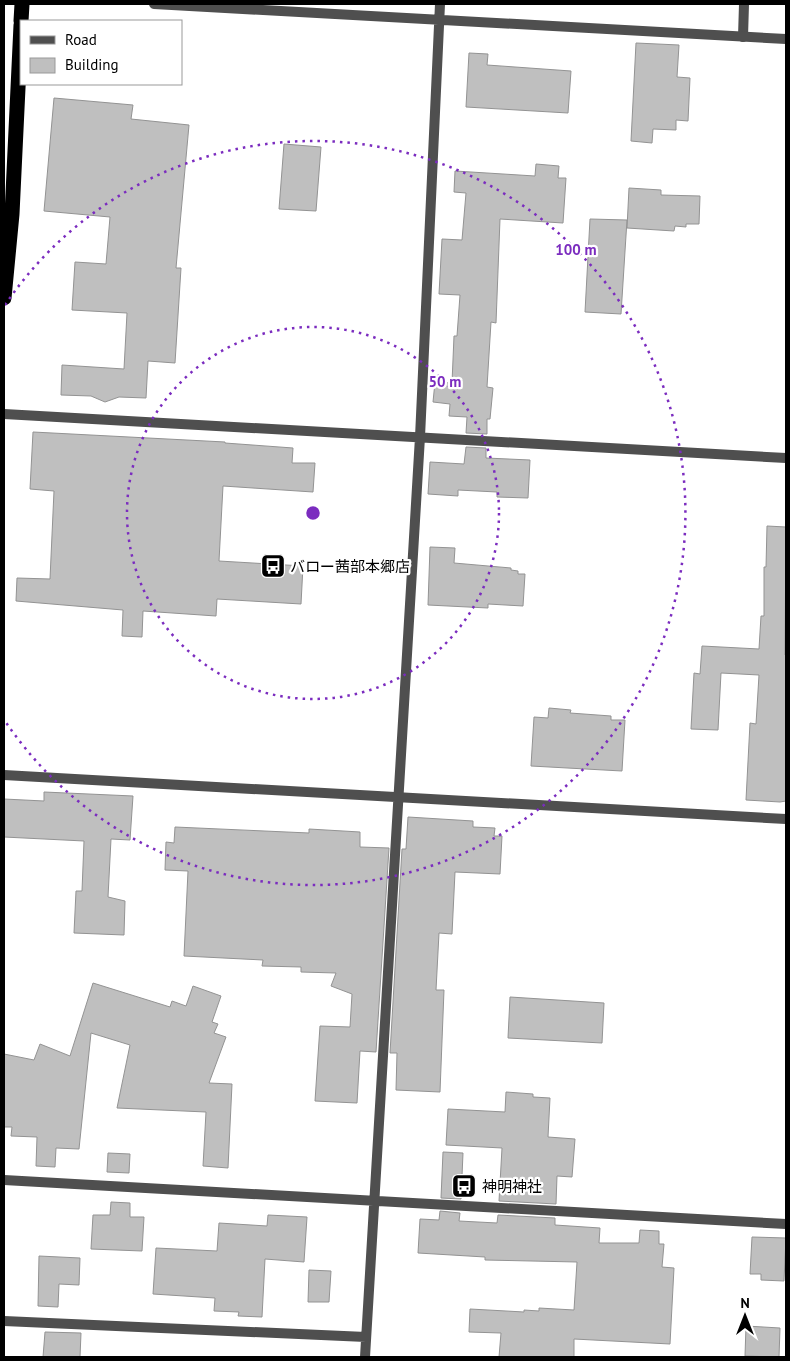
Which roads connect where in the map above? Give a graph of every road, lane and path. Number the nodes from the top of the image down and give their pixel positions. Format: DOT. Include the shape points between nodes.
graph roads {
  1 [pos="22,4"];
  2 [pos="154,4"];
  3 [pos="440,4"];
  4 [pos="744,4"];
  5 [pos="21,20"];
  6 [pos="439,20"];
  7 [pos="743,37"];
  8 [pos="786,39"];
  9 [pos="20,46"];
  10 [pos="4,298"];
  11 [pos="4,414"];
  12 [pos="420,437"];
  13 [pos="786,458"];
  14 [pos="4,775"];
  15 [pos="398,798"];
  16 [pos="786,819"];
  17 [pos="4,1180"];
  18 [pos="375,1200"];
  19 [pos="786,1224"];
  20 [pos="4,1320"];
  21 [pos="366,1337"];
  22 [pos="365,1357"];
  1 -- 5 [label="highway"];
  2 -- 6 [label="street"];
  3 -- 6 [label="street"];
  4 -- 7 [label="street"];
  6 -- 7 [label="street"];
  6 -- 12 [label="street"];
  7 -- 8 [label="street"];
  9 -- 10 [label="highway" via="12,214"];
  11 -- 12 [label="street"];
  12 -- 13 [label="street"];
  12 -- 15 [label="street"];
  14 -- 15 [label="street"];
  15 -- 16 [label="street"];
  15 -- 18 [label="street"];
  17 -- 18 [label="street"];
  18 -- 19 [label="street"];
  18 -- 21 [label="street"];
  20 -- 21 [label="street"];
  21 -- 22 [label="street"];
}
